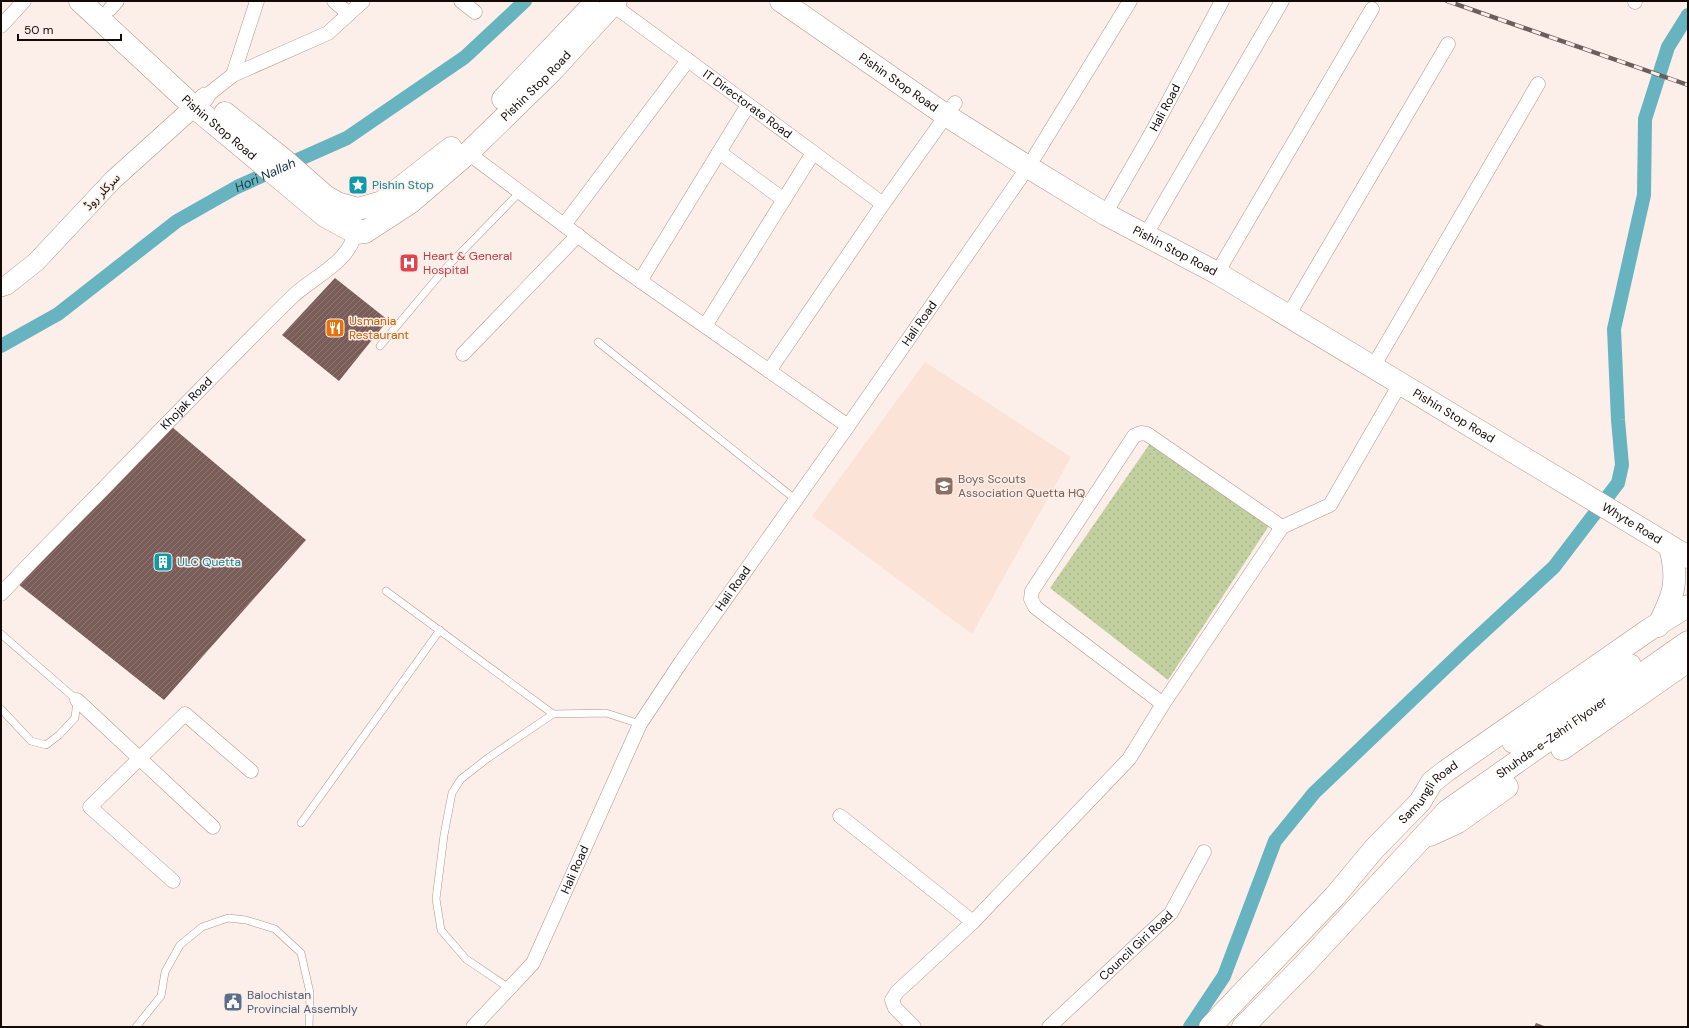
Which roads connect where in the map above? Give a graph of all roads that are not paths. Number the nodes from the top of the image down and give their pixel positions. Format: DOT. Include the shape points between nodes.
graph roads {
  1 [pos="24,1"];
  2 [pos="80,1"];
  3 [pos="257,1"];
  4 [pos="334,1"];
  5 [pos="363,1"];
  6 [pos="462,1"];
  7 [pos="781,1"];
  8 [pos="804,1"];
  9 [pos="1130,1"];
  10 [pos="1222,1"];
  11 [pos="1282,1"];
  12 [pos="608,2"];
  13 [pos="110,4"];
  14 [pos="1372,9"];
  15 [pos="475,12"];
  16 [pos="349,14"];
  17 [pos="1,26"];
  18 [pos="1448,44"];
  19 [pos="688,60"];
  20 [pos="233,74"];
  21 [pos="1538,84"];
  22 [pos="199,102"];
  23 [pos="748,105"];
  24 [pos="951,110"];
  25 [pos="468,152"];
  26 [pos="719,152"];
  27 [pos="813,153"];
  28 [pos="1031,161"];
  29 [pos="275,167"];
  30 [pos="520,192"];
  31 [pos="784,200"];
  32 [pos="883,204"];
  33 [pos="358,209"];
  34 [pos="1107,209"];
  35 [pos="564,225"];
  36 [pos="1148,231"];
  37 [pos="356,233"];
  38 [pos="578,235"];
  39 [pos="1220,269"];
  40 [pos="640,281"];
  41 [pos="3,284"];
  42 [pos="1290,312"];
  43 [pos="705,326"];
  44 [pos="598,342"];
  45 [pos="380,346"];
  46 [pos="463,354"];
  47 [pos="1376,362"];
  48 [pos="769,371"];
  49 [pos="1400,384"];
  50 [pos="848,426"];
  51 [pos="1577,485"];
  52 [pos="795,499"];
  53 [pos="1282,527"];
  54 [pos="1682,548"];
  55 [pos="386,591"];
  56 [pos="1,594"];
  57 [pos="1688,606"];
  58 [pos="1658,626"];
  59 [pos="1688,627"];
  60 [pos="440,630"];
  61 [pos="1,634"];
  62 [pos="1688,642"];
  63 [pos="1688,661"];
  64 [pos="77,700"];
  65 [pos="1163,704"];
  66 [pos="1,709"];
  67 [pos="553,714"];
  68 [pos="640,724"];
  69 [pos="139,759"];
  70 [pos="251,771"];
  71 [pos="1420,802"];
  72 [pos="840,816"];
  73 [pos="301,822"];
  74 [pos="213,827"];
  75 [pos="1421,839"];
  76 [pos="1204,852"];
  77 [pos="173,881"];
  78 [pos="973,922"];
  79 [pos="509,988"];
  80 [pos="136,1027"];
  81 [pos="309,1027"];
  82 [pos="473,1027"];
  83 [pos="914,1027"];
  84 [pos="1050,1027"];
  85 [pos="1210,1027"];
  86 [pos="1243,1027"];
  1 -- 17 [label="street"];
  2 -- 22 [label="main road, Pishin Stop Road"];
  3 -- 20 [label="street"];
  4 -- 16 [label="street"];
  5 -- 16 [label="street"];
  6 -- 15 [label="street"];
  7 -- 24 [label="main road, Pishin Stop Road"];
  8 -- 24 [label="main road, Pishin Stop Road"];
  9 -- 28 [label="street, Hali Road"];
  10 -- 34 [label="street, Hali Road" via="1151,134"];
  11 -- 36 [label="street"];
  12 -- 19 [label="street, IT Directorate Road"];
  12 -- 25 [label="main road, Pishin Stop Road" via="551,72"];
  12 -- 33 [label="main road, Pishin Stop Road" via="478,125 436,160 382,202"];
  13 -- 22 [label="main road, Pishin Stop Road"];
  14 -- 39 [label="street"];
  16 -- 20 [label="street" via="328,33"];
  18 -- 42 [label="street"];
  19 -- 23 [label="street, IT Directorate Road"];
  19 -- 35 [label="street"];
  20 -- 22 [label="street"];
  21 -- 47 [label="street"];
  22 -- 29 [label="main road, Pishin Stop Road"];
  22 -- 41 [label="street, سرکلر روڈ" via="113,180 36,262"];
  23 -- 26 [label="street"];
  23 -- 27 [label="street, IT Directorate Road"];
  24 -- 28 [label="main road, Pishin Stop Road"];
  24 -- 32 [label="street"];
  25 -- 30 [label="street"];
  25 -- 37 [label="main road, Pishin Stop Road" via="411,202 365,232"];
  26 -- 31 [label="street"];
  26 -- 40 [label="street"];
  27 -- 31 [label="street"];
  27 -- 32 [label="street, IT Directorate Road"];
  28 -- 34 [label="main road, Pishin Stop Road"];
  28 -- 50 [label="street, Hali Road"];
  29 -- 33 [label="main road, Pishin Stop Road" via="310,184 337,203"];
  29 -- 37 [label="main road, Pishin Stop Road" via="325,216"];
  30 -- 35 [label="street"];
  30 -- 45 [label="lane" via="443,271"];
  31 -- 43 [label="street"];
  32 -- 48 [label="street"];
  33 -- 37 [label="street, Khojak Road"];
  34 -- 36 [label="main road, Pishin Stop Road"];
  35 -- 38 [label="street"];
  36 -- 39 [label="main road, Pishin Stop Road"];
  37 -- 56 [label="street, Khojak Road" via="349,249 332,268 300,290 241,347"];
  38 -- 40 [label="street"];
  38 -- 46 [label="street"];
  39 -- 42 [label="main road, Pishin Stop Road"];
  40 -- 43 [label="street"];
  42 -- 47 [label="main road, Pishin Stop Road"];
  43 -- 48 [label="street"];
  44 -- 52 [label="lane"];
  47 -- 49 [label="main road, Pishin Stop Road"];
  47 -- 51 [label="main road, Pishin Stop Road"];
  48 -- 50 [label="street"];
  49 -- 51 [label="main road, Pishin Stop Road"];
  49 -- 53 [label="street" via="1330,505"];
  50 -- 52 [label="street, Hali Road"];
  51 -- 54 [label="main road, Whyte Road" via="1605,508"];
  51 -- 54 [label="main road, Whyte Road" via="1633,511"];
  52 -- 68 [label="street, Hali Road"];
  53 -- 65 [label="street"];
  53 -- 65 [label="street" via="1148,434 1134,436 1032,591 1031,600 1035,607"];
  54 -- 58 [label="main road" via="1675,566 1675,586"];
  55 -- 60 [label="lane"];
  57 -- 58 [label="main road, Samungli Road"];
  58 -- 71 [label="main road, Samungli Road" via="1650,629 1446,771 1432,782"];
  59 -- 71 [label="main road, Shuhda-e-Zehri Flyover" via="1459,779"];
  60 -- 67 [label="lane"];
  60 -- 73 [label="lane"];
  61 -- 64 [label="lane"];
  62 -- 75 [label="main road, Shuhda-e-Zehri Flyover" via="1447,811"];
  63 -- 75 [label="main road" via="1458,822"];
  64 -- 66 [label="lane" via="76,718 46,745 31,740"];
  64 -- 69 [label="street"];
  65 -- 78 [label="street" via="1129,759"];
  67 -- 68 [label="lane" via="606,713"];
  67 -- 79 [label="lane" via="461,779 452,793 444,835 436,899 441,930 466,959"];
  68 -- 79 [label="street, Hali Road" via="533,963"];
  69 -- 70 [label="street" via="185,714"];
  69 -- 74 [label="street"];
  69 -- 77 [label="street" via="90,807"];
  71 -- 85 [label="main road, Samungli Road"];
  72 -- 78 [label="street"];
  75 -- 86 [label="main road"];
  76 -- 84 [label="street, Council Giri Road" via="1171,913"];
  78 -- 83 [label="street" via="897,992 892,1000 895,1008"];
  79 -- 82 [label="street, Hali Road"];
  80 -- 81 [label="lane" via="161,996 165,972 180,945 202,927 228,918 246,920 275,929 301,954 310,993"];
}
